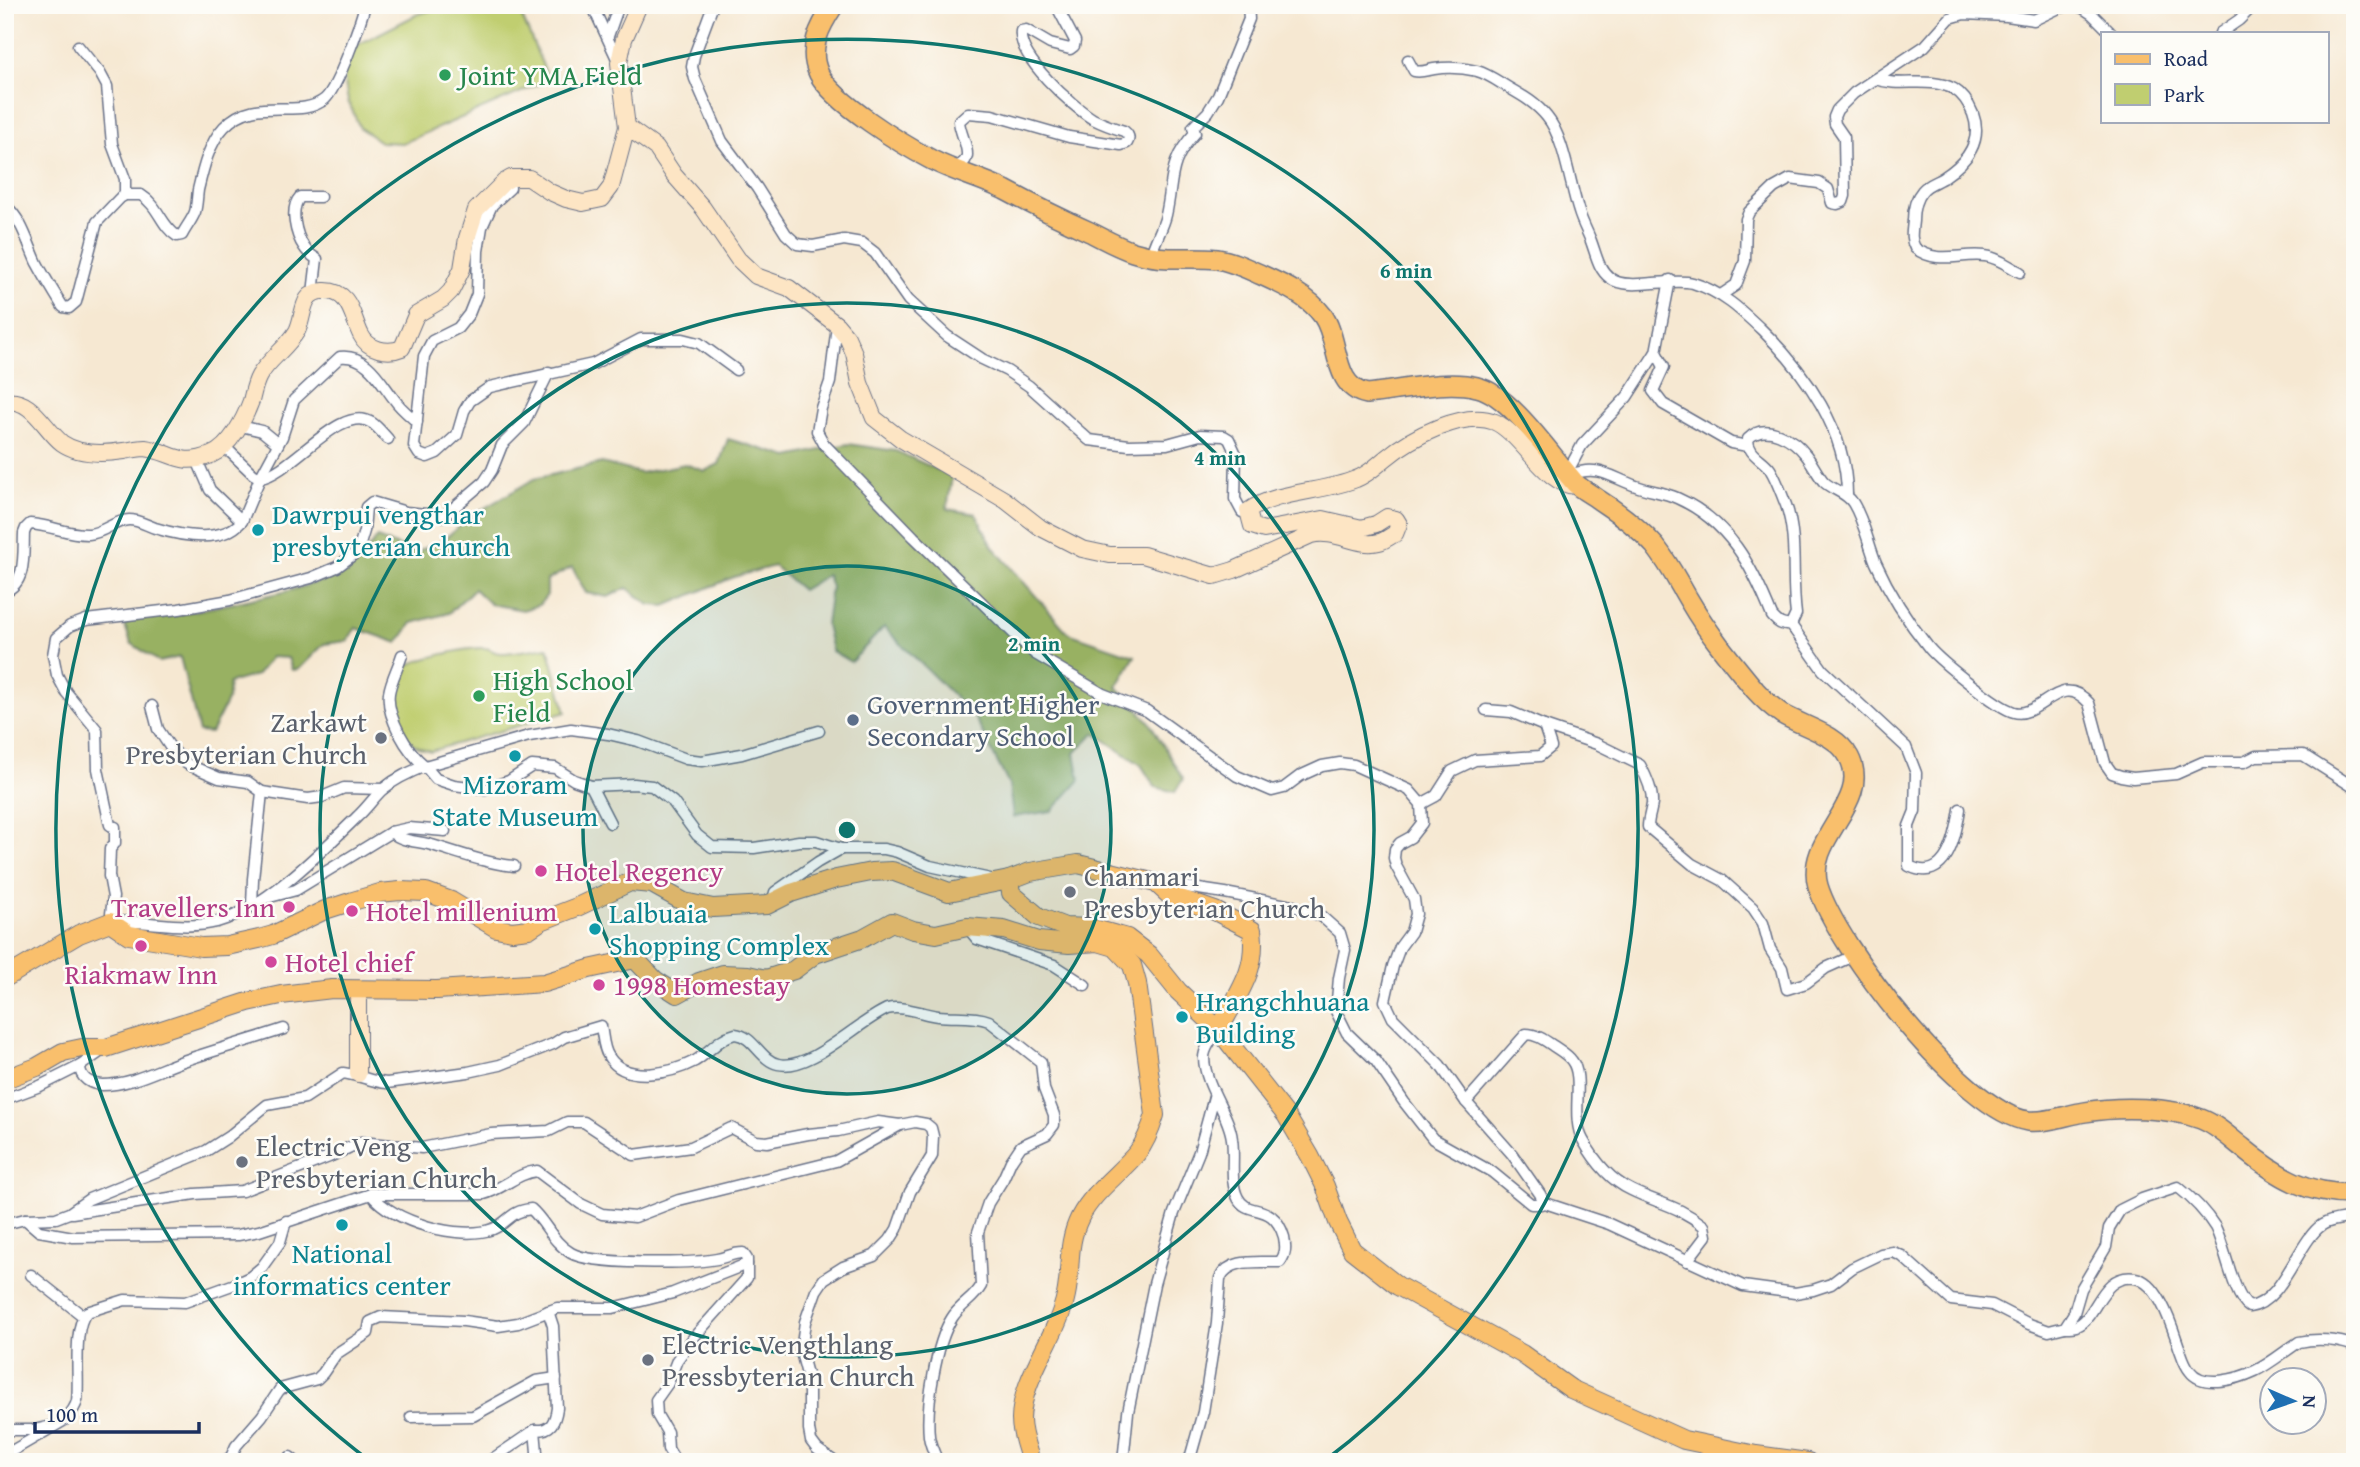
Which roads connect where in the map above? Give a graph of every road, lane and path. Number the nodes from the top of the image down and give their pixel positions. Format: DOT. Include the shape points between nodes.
graph roads {
  1 [pos="365,5"];
  2 [pos="593,5"];
  3 [pos="619,5"];
  4 [pos="639,5"];
  5 [pos="713,5"];
  6 [pos="834,5"];
  7 [pos="1056,5"];
  8 [pos="1248,5"];
  9 [pos="2254,5"];
  10 [pos="2110,32"];
  11 [pos="2221,32"];
  12 [pos="608,36"];
  13 [pos="78,46"];
  14 [pos="1408,60"];
  15 [pos="619,63"];
  16 [pos="1874,79"];
  17 [pos="627,127"];
  18 [pos="950,168"];
  19 [pos="509,180"];
  20 [pos="125,195"];
  21 [pos="320,197"];
  22 [pos="5,205"];
  23 [pos="1151,256"];
  24 [pos="2020,272"];
  25 [pos="1670,280"];
  26 [pos="313,293"];
  27 [pos="1721,295"];
  28 [pos="837,326"];
  29 [pos="1656,352"];
  30 [pos="736,370"];
  31 [pos="549,372"];
  32 [pos="5,402"];
  33 [pos="243,415"];
  34 [pos="417,422"];
  35 [pos="388,439"];
  36 [pos="278,444"];
  37 [pos="1748,446"];
  38 [pos="225,447"];
  39 [pos="197,460"];
  40 [pos="260,478"];
  41 [pos="1572,478"];
  42 [pos="1847,495"];
  43 [pos="1248,511"];
  44 [pos="242,521"];
  45 [pos="5,591"];
  46 [pos="1791,625"];
  47 [pos="402,655"];
  48 [pos="152,706"];
  49 [pos="1486,710"];
  50 [pos="1544,726"];
  51 [pos="819,731"];
  52 [pos="425,766"];
  53 [pos="591,786"];
  54 [pos="2355,788"];
  55 [pos="383,789"];
  56 [pos="262,792"];
  57 [pos="1421,804"];
  58 [pos="1960,809"];
  59 [pos="610,823"];
  60 [pos="445,831"];
  61 [pos="391,832"];
  62 [pos="842,849"];
  63 [pos="514,866"];
  64 [pos="1005,881"];
  65 [pos="1156,883"];
  66 [pos="264,898"];
  67 [pos="773,902"];
  68 [pos="252,906"];
  69 [pos="110,922"];
  70 [pos="967,927"];
  71 [pos="1855,955"];
  72 [pos="5,978"];
  73 [pos="1085,985"];
  74 [pos="361,989"];
  75 [pos="284,1029"];
  76 [pos="1219,1030"];
  77 [pos="106,1048"];
  78 [pos="80,1066"];
  79 [pos="358,1074"];
  80 [pos="5,1079"];
  81 [pos="1214,1097"];
  82 [pos="5,1099"];
  83 [pos="1465,1102"];
  84 [pos="901,1125"];
  85 [pos="372,1194"];
  86 [pos="2355,1194"];
  87 [pos="1542,1202"];
  88 [pos="69,1213"];
  89 [pos="2355,1217"];
  90 [pos="25,1219"];
  91 [pos="286,1220"];
  92 [pos="5,1224"];
  93 [pos="1686,1261"];
  94 [pos="747,1264"];
  95 [pos="32,1275"];
  96 [pos="548,1311"];
  97 [pos="83,1316"];
  98 [pos="2066,1327"];
  99 [pos="2355,1346"];
  100 [pos="556,1378"];
  101 [pos="411,1418"];
  102 [pos="55,1425"];
  103 [pos="5,1430"];
  104 [pos="535,1430"];
  105 [pos="5,1455"];
  106 [pos="223,1462"];
  107 [pos="488,1462"];
  108 [pos="536,1462"];
  109 [pos="676,1462"];
  110 [pos="835,1462"];
  111 [pos="938,1462"];
  112 [pos="1031,1462"];
  113 [pos="1122,1462"];
  114 [pos="1189,1462"];
  115 [pos="1808,1462"];
  1 -- 20 [label="street" via="336,83 324,99 308,107 254,109 233,119 218,134 211,145 195,211 182,235 170,232 149,200"];
  2 -- 12 [label="street"];
  3 -- 12 [label="street"];
  4 -- 15 [label="street"];
  5 -- 43 [label="street" via="694,56 695,79 722,141 786,234 797,244 813,246 844,240 862,243 876,253 908,300 947,336 1029,386 1089,440 1142,445 1200,435 1224,436 1236,454 1235,499 1242,512"];
  6 -- 18 [label="highway" via="814,50 819,75 873,122"];
  7 -- 18 [label="street" via="1074,46 1061,48 1026,30 1021,31 1023,45 1056,87 1093,118 1128,134 1127,143 1069,137 992,115 968,113 959,121 967,156 962,165"];
  8 -- 23 [label="street" via="1249,19 1219,96 1193,127 1195,133 1175,161 1167,212"];
  9 -- 11 [label="street"];
  10 -- 16 [label="street" via="2092,14 2074,5 2035,20 1958,15 1946,20 1925,46"];
  12 -- 15 [label="street"];
  13 -- 20 [label="street" via="107,86 112,144 125,179"];
  14 -- 25 [label="street" via="1413,71 1419,72 1476,71 1539,108 1557,134 1579,212 1608,277 1635,284"];
  15 -- 17 [label="street"];
  16 -- 24 [label="street" via="1952,88 1967,101 1977,128 1966,156 1919,195 1913,216 1915,248 1945,258 1986,256"];
  16 -- 27 [label="street" via="1854,93 1834,117 1844,137 1845,199 1834,204 1828,189 1814,182 1790,179 1780,184 1749,212 1745,261 1736,285"];
  17 -- 19 [label="street" via="611,187 602,199 566,200 529,178"];
  17 -- 28 [label="street" via="656,148 756,276 789,288"];
  18 -- 23 [label="highway" via="1118,246"];
  19 -- 26 [label="street" via="477,210 462,269 451,290 416,315 402,348 389,351 371,346 361,337 352,308 341,297 331,291"];
  19 -- 34 [label="street" via="510,188 492,205 482,227 477,294 469,314 458,328 432,341 424,356"];
  20 -- 22 [label="street" via="97,222 76,302 69,308 49,285 20,225"];
  21 -- 26 [label="street" via="300,197 294,209 305,249 317,259"];
  23 -- 41 [label="highway" via="1230,262 1299,295 1324,317 1345,378 1355,390 1367,394 1460,385 1486,390 1515,413"];
  25 -- 27 [label="street"];
  25 -- 29 [label="street"];
  26 -- 33 [label="street" via="306,300 297,330 258,376"];
  27 -- 42 [label="street" via="1738,306 1807,379 1839,447"];
  28 -- 43 [label="street" via="854,353 874,418 1082,549 1143,555 1214,576 1311,535 1324,532 1379,542 1398,529 1396,519 1387,517 1362,528 1323,519 1264,530 1252,526"];
  28 -- 57 [label="street" via="830,382 817,431 824,444 1035,654 1103,694 1147,710 1237,776 1272,791 1322,766 1340,763 1388,778 1409,790"];
  29 -- 37 [label="street" via="1664,367 1653,391 1663,404 1731,443"];
  29 -- 41 [label="street" via="1627,397 1582,445"];
  30 -- 31 [label="street" via="699,343 651,337 593,364"];
  31 -- 34 [label="street" via="497,384 475,397 464,411 457,435 427,457 414,446"];
  31 -- 69 [label="street" via="524,424 502,445 484,482 444,516 372,502 366,507 358,551 337,567 230,600 86,620 56,638 57,676 97,730 99,769 110,825 115,827 115,843 110,849"];
  32 -- 39 [label="street" via="24,403 61,442 80,451 144,448"];
  33 -- 36 [label="street" via="245,428 262,431"];
  33 -- 38 [label="street"];
  34 -- 36 [label="street" via="366,365 341,356 293,400"];
  35 -- 40 [label="street" via="371,422 340,423 288,464"];
  36 -- 40 [label="street"];
  37 -- 42 [label="street" via="1748,439 1761,432 1787,438 1805,453 1832,489"];
  37 -- 46 [label="street" via="1769,467 1787,508 1796,614"];
  38 -- 39 [label="street"];
  38 -- 40 [label="street"];
  39 -- 44 [label="street" via="210,490"];
  40 -- 44 [label="street"];
  41 -- 43 [label="street" via="1572,486 1557,479 1496,423 1472,419 1422,436 1355,480"];
  41 -- 46 [label="street" via="1579,472 1601,471 1677,498 1705,514 1740,549 1772,616 1784,626"];
  41 -- 71 [label="highway" via="1653,544 1712,637 1770,706 1846,751 1855,769 1853,785 1824,843 1816,871 1826,905"];
  42 -- 54 [label="street" via="1887,586 1930,649 1969,683 2015,713 2058,693 2083,696 2112,773 2133,778 2176,774 2203,762 2303,755"];
  44 -- 45 [label="street" via="238,527 211,536 127,520 84,534 30,524 24,533 20,578"];
  46 -- 58 [label="street" via="1824,670 1906,747 1916,773 1909,866 1931,870 1945,859 1955,839"];
  47 -- 52 [label="street" via="388,704 406,747"];
  48 -- 56 [label="street" via="158,729 187,764 219,778 248,782"];
  49 -- 50 [label="street" via="1511,712"];
  50 -- 57 [label="street" via="1551,742 1547,752 1475,761 1452,771 1436,796"];
  50 -- 71 [label="street" via="1640,765 1651,796 1648,827 1753,908 1782,968 1787,989"];
  51 -- 52 [label="street" via="702,761 686,760 638,741 571,729 529,736"];
  52 -- 53 [label="street" via="436,779 472,789 509,781 532,766 555,768"];
  52 -- 55 [label="street"];
  53 -- 59 [label="street"];
  53 -- 62 [label="street" via="652,786 673,802 696,835 712,847 816,841"];
  55 -- 56 [label="street" via="344,788 307,799"];
  55 -- 66 [label="street" via="326,846"];
  56 -- 68 [label="street"];
  57 -- 83 [label="street" via="1422,823 1395,849 1396,866 1414,899 1416,914 1393,966 1385,1001 1393,1018 1440,1065"];
  60 -- 61 [label="street" via="409,828"];
  61 -- 63 [label="street" via="399,838"];
  61 -- 66 [label="street" via="296,890"];
  62 -- 64 [label="street" via="884,849 930,866"];
  62 -- 67 [label="street" via="775,892"];
  64 -- 65 [label="main road" via="1079,864"];
  64 -- 67 [label="main road" via="949,892 892,871 871,872 836,879"];
  64 -- 76 [label="main road" via="1011,893 1039,917 1065,927 1091,928 1127,938 1149,955"];
  65 -- 76 [label="main road" via="1169,895 1252,930 1250,973"];
  65 -- 87 [label="street" via="1273,902 1321,916 1340,933 1345,950 1336,1011 1348,1033 1376,1062 1433,1139 1492,1172 1531,1204"];
  66 -- 68 [label="street"];
  67 -- 69 [label="main road" via="713,908 684,902 652,884 629,882 528,929 512,931 496,928 426,892 400,891 325,910 259,939 201,947 129,935"];
  68 -- 69 [label="street" via="229,918 199,925"];
  69 -- 72 [label="main road" via="79,934"];
  70 -- 73 [label="street" via="976,939 1054,965"];
  70 -- 74 [label="main road" via="936,934 892,922 863,938 815,954 794,970 766,979 723,974 677,993 655,980 635,959 544,983"];
  70 -- 112 [label="main road" via="1004,930 1039,942 1098,942 1115,947 1132,965 1155,1115 1138,1152 1095,1194 1073,1234 1066,1297 1024,1399 1021,1421"];
  71 -- 86 [label="highway" via="1940,1062 2006,1114 2042,1122 2110,1109 2189,1115 2214,1125 2293,1183 2331,1195"];
  74 -- 77 [label="main road" via="318,990 248,1002"];
  74 -- 79 [label="street"];
  75 -- 78 [label="street" via="121,1082 94,1083 81,1075"];
  76 -- 81 [label="street" via="1204,1054"];
  76 -- 115 [label="main road" via="1298,1133 1352,1250 1398,1286 1522,1354 1571,1389 1684,1440"];
  77 -- 78 [label="street"];
  77 -- 80 [label="main road" via="63,1052"];
  78 -- 82 [label="street"];
  79 -- 88 [label="street" via="343,1073 306,1098 272,1103 206,1151 89,1199"];
  79 -- 111 [label="street" via="387,1083 468,1072 500,1065 601,1026 610,1060 622,1070 638,1073 677,1069 735,1034 772,1062 796,1064 811,1059 878,1013 894,1008 989,1021 1041,1062 1054,1125 1047,1134 1021,1146 988,1203 978,1231 981,1286 959,1306 943,1332 930,1401 929,1434"];
  81 -- 113 [label="street" via="1154,1284"];
  81 -- 114 [label="street" via="1232,1136 1237,1197 1244,1205 1274,1218 1286,1250 1280,1262 1235,1264 1220,1278 1203,1412"];
  83 -- 87 [label="street" via="1511,1154"];
  83 -- 93 [label="street" via="1526,1034 1556,1048 1576,1069 1581,1138 1601,1168 1629,1190 1681,1209 1704,1226 1706,1236"];
  84 -- 85 [label="street" via="835,1161 679,1200 635,1217 602,1214 537,1171 523,1173 484,1194"];
  84 -- 88 [label="street" via="878,1122 767,1142 731,1129 691,1147 642,1155 627,1153 576,1121 549,1130 491,1134 422,1148 361,1142 242,1191"];
  84 -- 110 [label="street" via="915,1122 930,1128 932,1156 910,1192 890,1240 874,1256 824,1279 810,1305 802,1339 811,1441"];
  85 -- 91 [label="street"];
  85 -- 94 [label="street" via="387,1210 451,1231 495,1228 515,1212 531,1209 556,1242 583,1258 687,1261 743,1253"];
  87 -- 93 [label="street" via="1609,1224"];
  88 -- 90 [label="street"];
  89 -- 98 [label="street" via="2330,1221 2314,1231 2279,1284 2260,1303 2249,1307 2215,1227 2194,1199 2178,1187 2142,1199 2120,1210 2109,1228 2106,1247 2081,1289"];
  90 -- 91 [label="street" via="38,1231 73,1237 238,1235"];
  90 -- 92 [label="street"];
  91 -- 97 [label="street" via="280,1242 250,1277 185,1302 125,1300"];
  93 -- 98 [label="street" via="1744,1286 1795,1293 1831,1284 1852,1268 1893,1252 1951,1300 1992,1305 2049,1331"];
  94 -- 96 [label="street" via="673,1293 613,1308"];
  94 -- 109 [label="street" via="747,1278 694,1337 656,1400 657,1415"];
  95 -- 97 [label="street"];
  96 -- 100 [label="street"];
  96 -- 106 [label="street" via="498,1326 381,1317 370,1322 368,1333 336,1354 317,1378 280,1389"];
  97 -- 102 [label="street" via="76,1404 65,1420"];
  98 -- 99 [label="street" via="2085,1320 2114,1282 2134,1278 2155,1291 2183,1360 2191,1373 2204,1381 2252,1372 2299,1342"];
  100 -- 101 [label="street" via="536,1381 473,1416"];
  100 -- 104 [label="street" via="553,1424"];
  102 -- 103 [label="street"];
  102 -- 105 [label="street"];
  104 -- 107 [label="street"];
  104 -- 108 [label="street"];
}
